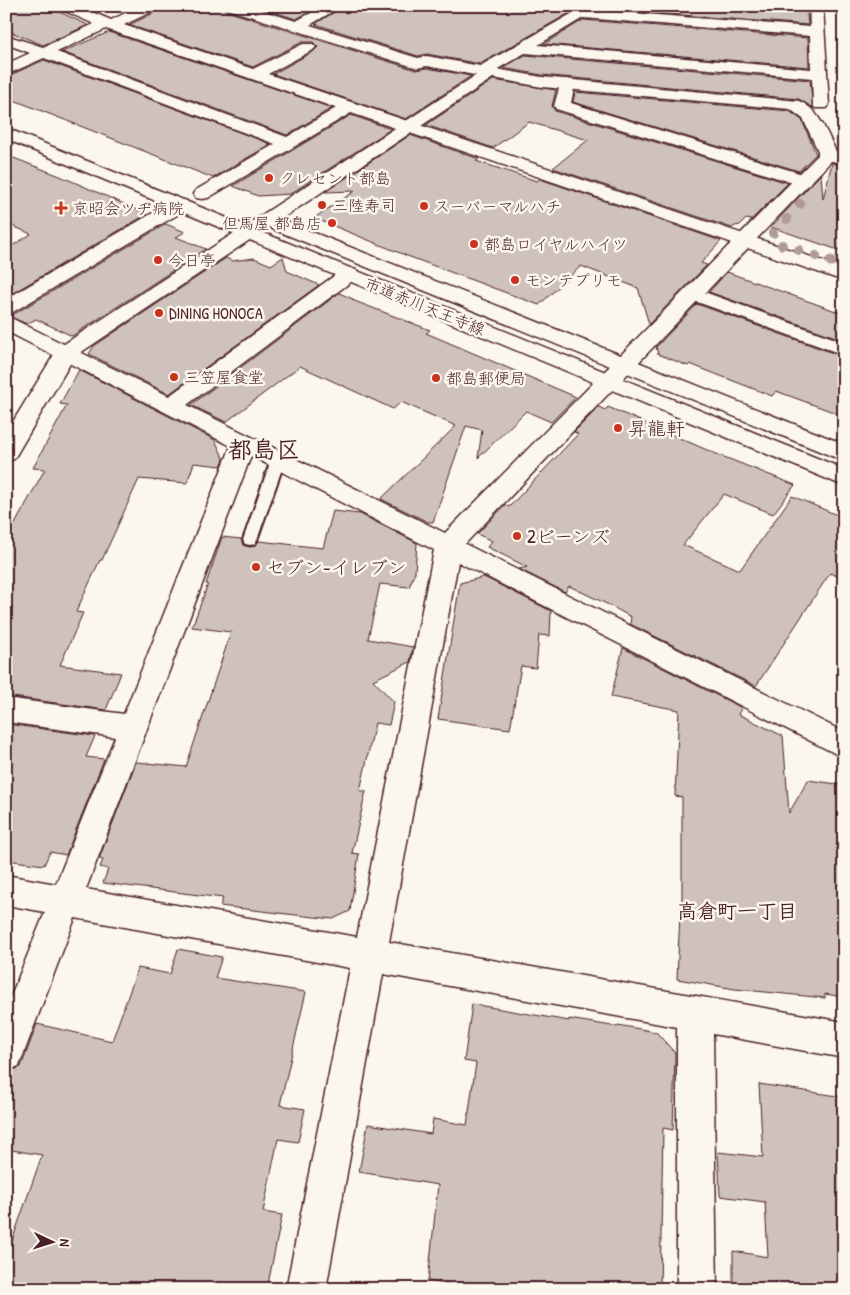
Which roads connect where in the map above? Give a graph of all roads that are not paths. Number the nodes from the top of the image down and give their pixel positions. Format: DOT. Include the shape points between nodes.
graph roads {
  1 [pos="65,6"];
  2 [pos="152,6"];
  3 [pos="335,6"];
  4 [pos="816,6"];
  5 [pos="239,7"];
  6 [pos="587,10"];
  7 [pos="108,25"];
  8 [pos="297,26"];
  9 [pos="818,32"];
  10 [pos="6,39"];
  11 [pos="308,47"];
  12 [pos="521,48"];
  13 [pos="44,53"];
  14 [pos="6,70"];
  15 [pos="486,72"];
  16 [pos="820,74"];
  17 [pos="254,75"];
  18 [pos="567,84"];
  19 [pos="350,107"];
  20 [pos="821,107"];
  21 [pos="6,115"];
  22 [pos="408,127"];
  23 [pos="6,133"];
  24 [pos="289,143"];
  25 [pos="836,157"];
  26 [pos="803,180"];
  27 [pos="202,194"];
  28 [pos="180,204"];
  29 [pos="251,218"];
  30 [pos="744,241"];
  31 [pos="349,274"];
  32 [pos="844,275"];
  33 [pos="693,294"];
  34 [pos="6,308"];
  35 [pos="6,323"];
  36 [pos="844,349"];
  37 [pos="66,353"];
  38 [pos="624,364"];
  39 [pos="608,381"];
  40 [pos="171,406"];
  41 [pos="244,443"];
  42 [pos="6,453"];
  43 [pos="844,453"];
  44 [pos="278,460"];
  45 [pos="844,478"];
  46 [pos="250,540"];
  47 [pos="448,546"];
  48 [pos="6,710"];
  49 [pos="134,727"];
  50 [pos="844,746"];
  51 [pos="6,890"];
  52 [pos="65,901"];
  53 [pos="370,955"];
  54 [pos="695,1014"];
  55 [pos="844,1040"];
  56 [pos="6,1053"];
  57 [pos="306,1289"];
  58 [pos="697,1289"];
  1 -- 7 [label="street"];
  2 -- 7 [label="street"];
  3 -- 8 [label="street"];
  4 -- 9 [label="street"];
  5 -- 8 [label="street"];
  6 -- 9 [label="street"];
  6 -- 12 [label="street"];
  7 -- 13 [label="street"];
  7 -- 17 [label="street"];
  8 -- 15 [label="street" via="418,63 427,61"];
  9 -- 16 [label="street"];
  10 -- 13 [label="street"];
  11 -- 17 [label="street"];
  12 -- 15 [label="street"];
  12 -- 16 [label="street"];
  13 -- 14 [label="street"];
  13 -- 24 [label="street"];
  15 -- 18 [label="street"];
  15 -- 22 [label="street"];
  16 -- 20 [label="street"];
  17 -- 19 [label="street"];
  18 -- 20 [label="street"];
  18 -- 26 [label="street" via="562,106"];
  19 -- 22 [label="street"];
  19 -- 24 [label="street"];
  20 -- 25 [label="street"];
  21 -- 27 [label="street, 市道赤川天王寺線"];
  22 -- 29 [label="street"];
  22 -- 30 [label="street"];
  23 -- 28 [label="street, 市道赤川天王寺線"];
  24 -- 27 [label="street"];
  25 -- 26 [label="street"];
  26 -- 30 [label="street"];
  27 -- 29 [label="street, 市道赤川天王寺線"];
  28 -- 29 [label="street, 市道赤川天王寺線"];
  28 -- 34 [label="street"];
  29 -- 31 [label="street, 市道赤川天王寺線"];
  29 -- 37 [label="street"];
  29 -- 38 [label="street, 市道赤川天王寺線"];
  30 -- 32 [label="street"];
  30 -- 33 [label="street"];
  31 -- 39 [label="street, 市道赤川天王寺線"];
  31 -- 40 [label="street"];
  33 -- 36 [label="street"];
  33 -- 38 [label="street"];
  35 -- 37 [label="street"];
  37 -- 40 [label="street"];
  37 -- 42 [label="street"];
  38 -- 39 [label="street"];
  38 -- 43 [label="street, 市道赤川天王寺線"];
  39 -- 45 [label="street, 市道赤川天王寺線"];
  39 -- 47 [label="street"];
  40 -- 41 [label="street"];
  41 -- 44 [label="street"];
  41 -- 49 [label="street"];
  44 -- 46 [label="lane"];
  44 -- 47 [label="street"];
  47 -- 50 [label="street"];
  47 -- 53 [label="street"];
  48 -- 49 [label="street"];
  49 -- 52 [label="street"];
  51 -- 52 [label="street"];
  52 -- 53 [label="street"];
  52 -- 56 [label="street"];
  53 -- 54 [label="street"];
  53 -- 57 [label="street"];
  54 -- 55 [label="street"];
  54 -- 58 [label="street"];
}
